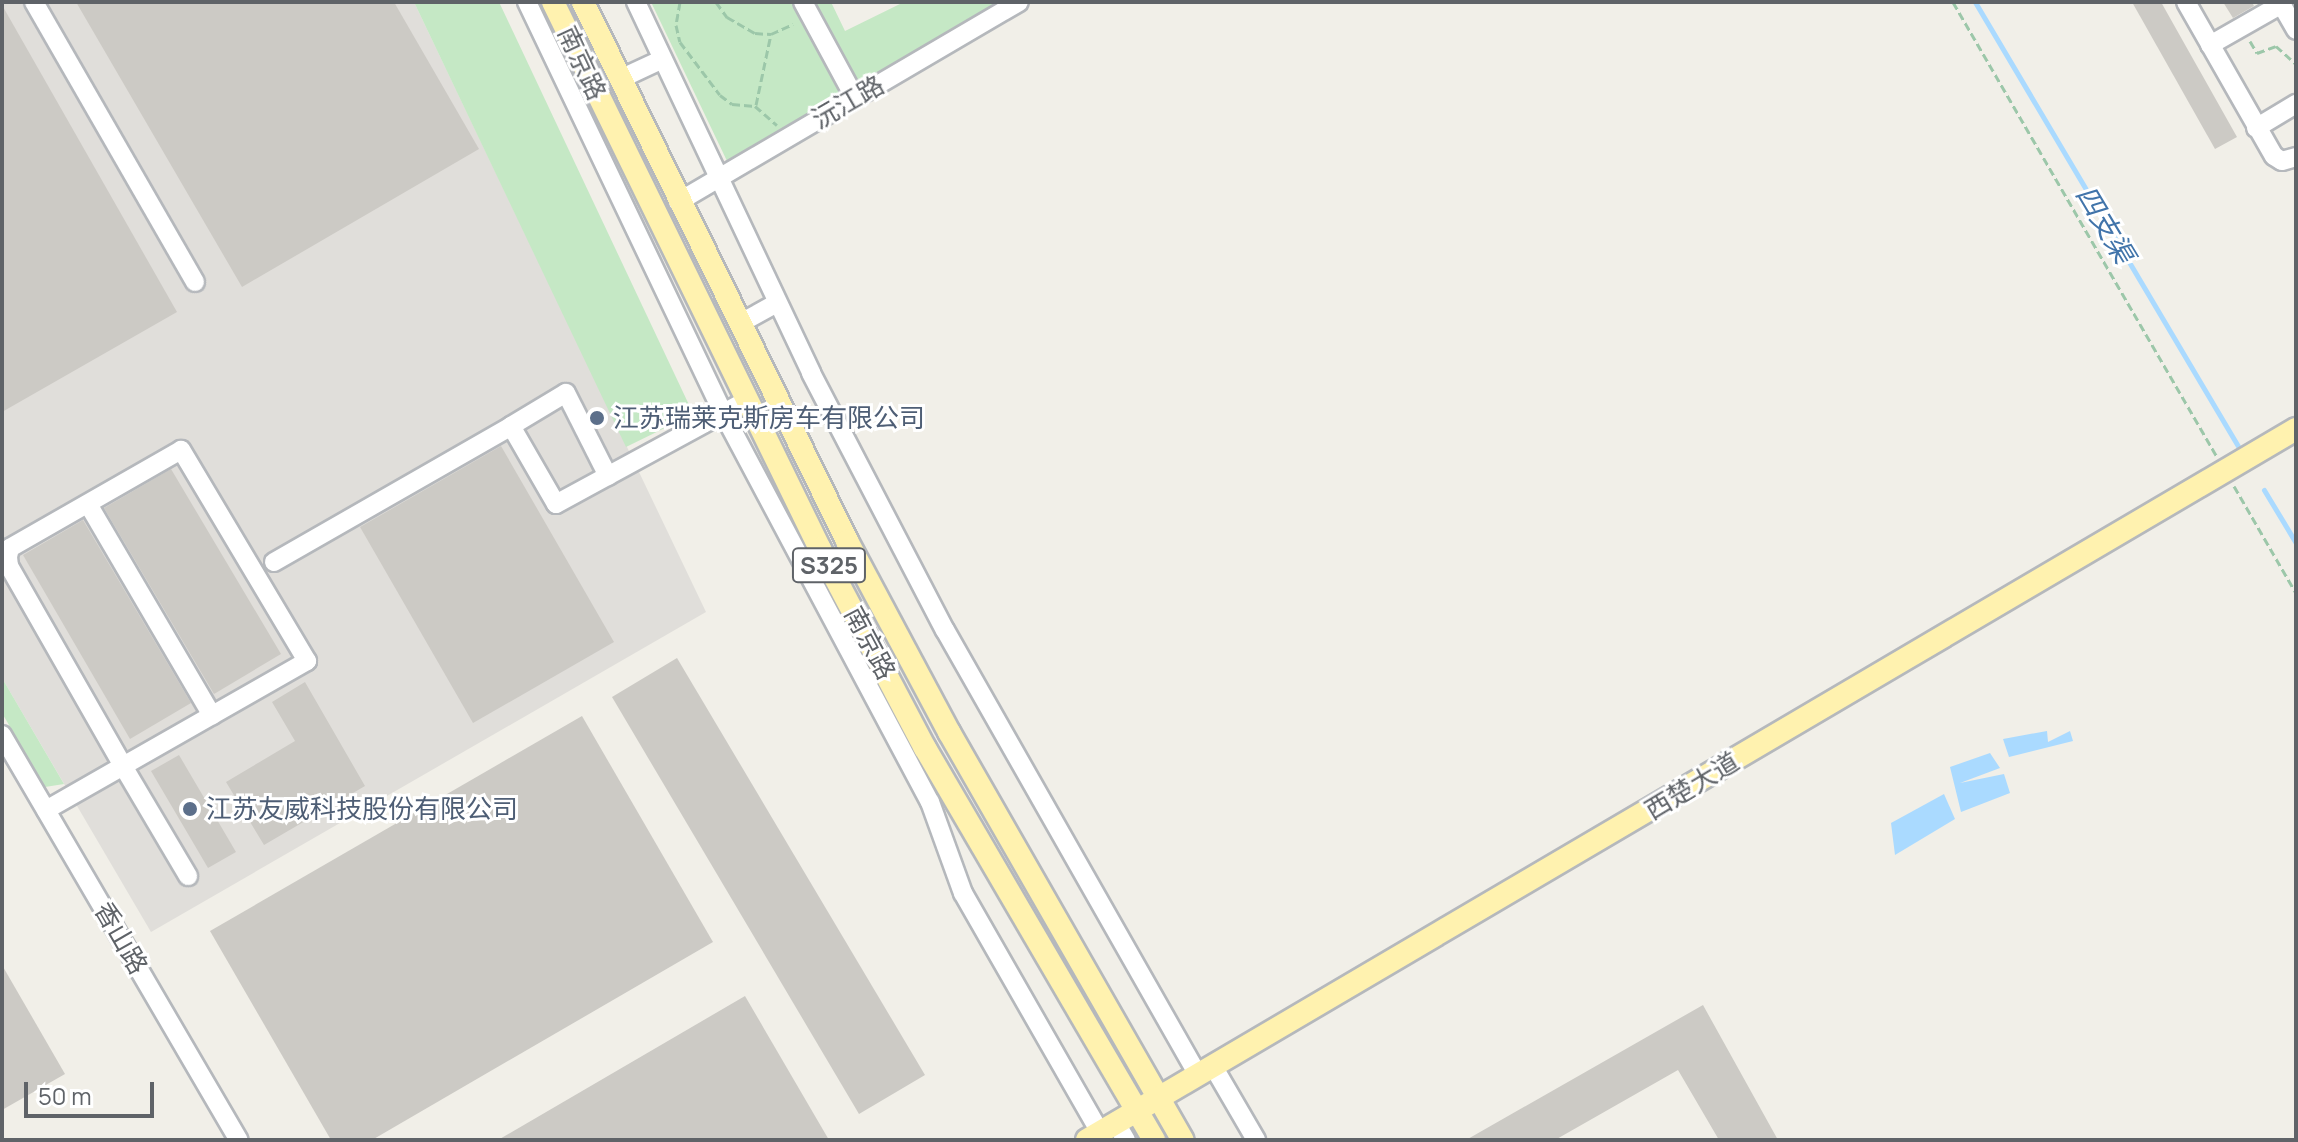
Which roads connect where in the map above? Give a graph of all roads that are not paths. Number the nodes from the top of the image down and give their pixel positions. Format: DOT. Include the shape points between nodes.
graph roads {
  1 [pos="34,2"];
  2 [pos="527,2"];
  3 [pos="553,2"];
  4 [pos="583,2"];
  5 [pos="636,2"];
  6 [pos="1019,2"];
  7 [pos="2186,2"];
  8 [pos="2281,3"];
  9 [pos="807,9"];
  10 [pos="2296,30"];
  11 [pos="2210,45"];
  12 [pos="663,59"];
  13 [pos="620,79"];
  14 [pos="855,98"];
  15 [pos="2296,104"];
  16 [pos="2256,128"];
  17 [pos="2296,157"];
  18 [pos="717,178"];
  19 [pos="678,202"];
  20 [pos="195,282"];
  21 [pos="777,303"];
  22 [pos="739,324"];
  23 [pos="746,401"];
  24 [pos="723,413"];
  25 [pos="511,426"];
  26 [pos="2291,432"];
  27 [pos="608,476"];
  28 [pos="88,504"];
  29 [pos="274,562"];
  30 [pos="212,715"];
  31 [pos="2,735"];
  32 [pos="123,766"];
  33 [pos="46,810"];
  34 [pos="188,876"];
  35 [pos="1206,1071"];
  36 [pos="1158,1098"];
  37 [pos="1137,1112"];
  38 [pos="1107,1134"];
  39 [pos="239,1140"];
  40 [pos="1154,1140"];
  41 [pos="1183,1140"];
  42 [pos="1256,1140"];
  1 -- 20 [label="street"];
  2 -- 24 [label="street"];
  3 -- 23 [label="main road, 南京路 / S325"];
  4 -- 13 [label="main road, 南京路 / S325"];
  5 -- 12 [label="street"];
  6 -- 14 [label="street, 沅江路"];
  7 -- 11 [label="street"];
  8 -- 10 [label="street"];
  8 -- 11 [label="street"];
  9 -- 14 [label="street"];
  11 -- 16 [label="street"];
  12 -- 13 [label="street"];
  12 -- 18 [label="street"];
  13 -- 19 [label="main road, 南京路 / S325"];
  14 -- 18 [label="street, 沅江路"];
  15 -- 16 [label="street"];
  16 -- 17 [label="street" via="2274,156 2282,161"];
  18 -- 19 [label="street, 沅江路"];
  18 -- 21 [label="street"];
  19 -- 22 [label="main road, 南京路 / S325"];
  21 -- 22 [label="street"];
  21 -- 35 [label="street" via="945,630"];
  22 -- 36 [label="main road, 南京路 / S325" via="942,718"];
  23 -- 24 [label="street"];
  23 -- 37 [label="main road, 南京路 / S325" via="925,748"];
  24 -- 27 [label="street"];
  24 -- 38 [label="street" via="930,802 963,893"];
  25 -- 27 [label="street" via="556,504"];
  25 -- 27 [label="street" via="566,393"];
  25 -- 29 [label="street"];
  26 -- 35 [label="main road, 西楚大道"];
  28 -- 30 [label="street"];
  28 -- 30 [label="street" via="181,450 307,661"];
  28 -- 32 [label="street" via="10,548 8,557"];
  30 -- 32 [label="street"];
  31 -- 33 [label="street, 香山路"];
  32 -- 33 [label="street"];
  32 -- 34 [label="street"];
  33 -- 39 [label="street, 香山路"];
  35 -- 36 [label="main road, 西楚大道"];
  35 -- 42 [label="street"];
  36 -- 37 [label="main road, 西楚大道"];
  36 -- 41 [label="main road, 南京路 / S325"];
  37 -- 38 [label="main road, 西楚大道"];
  37 -- 40 [label="main road, 南京路 / S325"];
}
